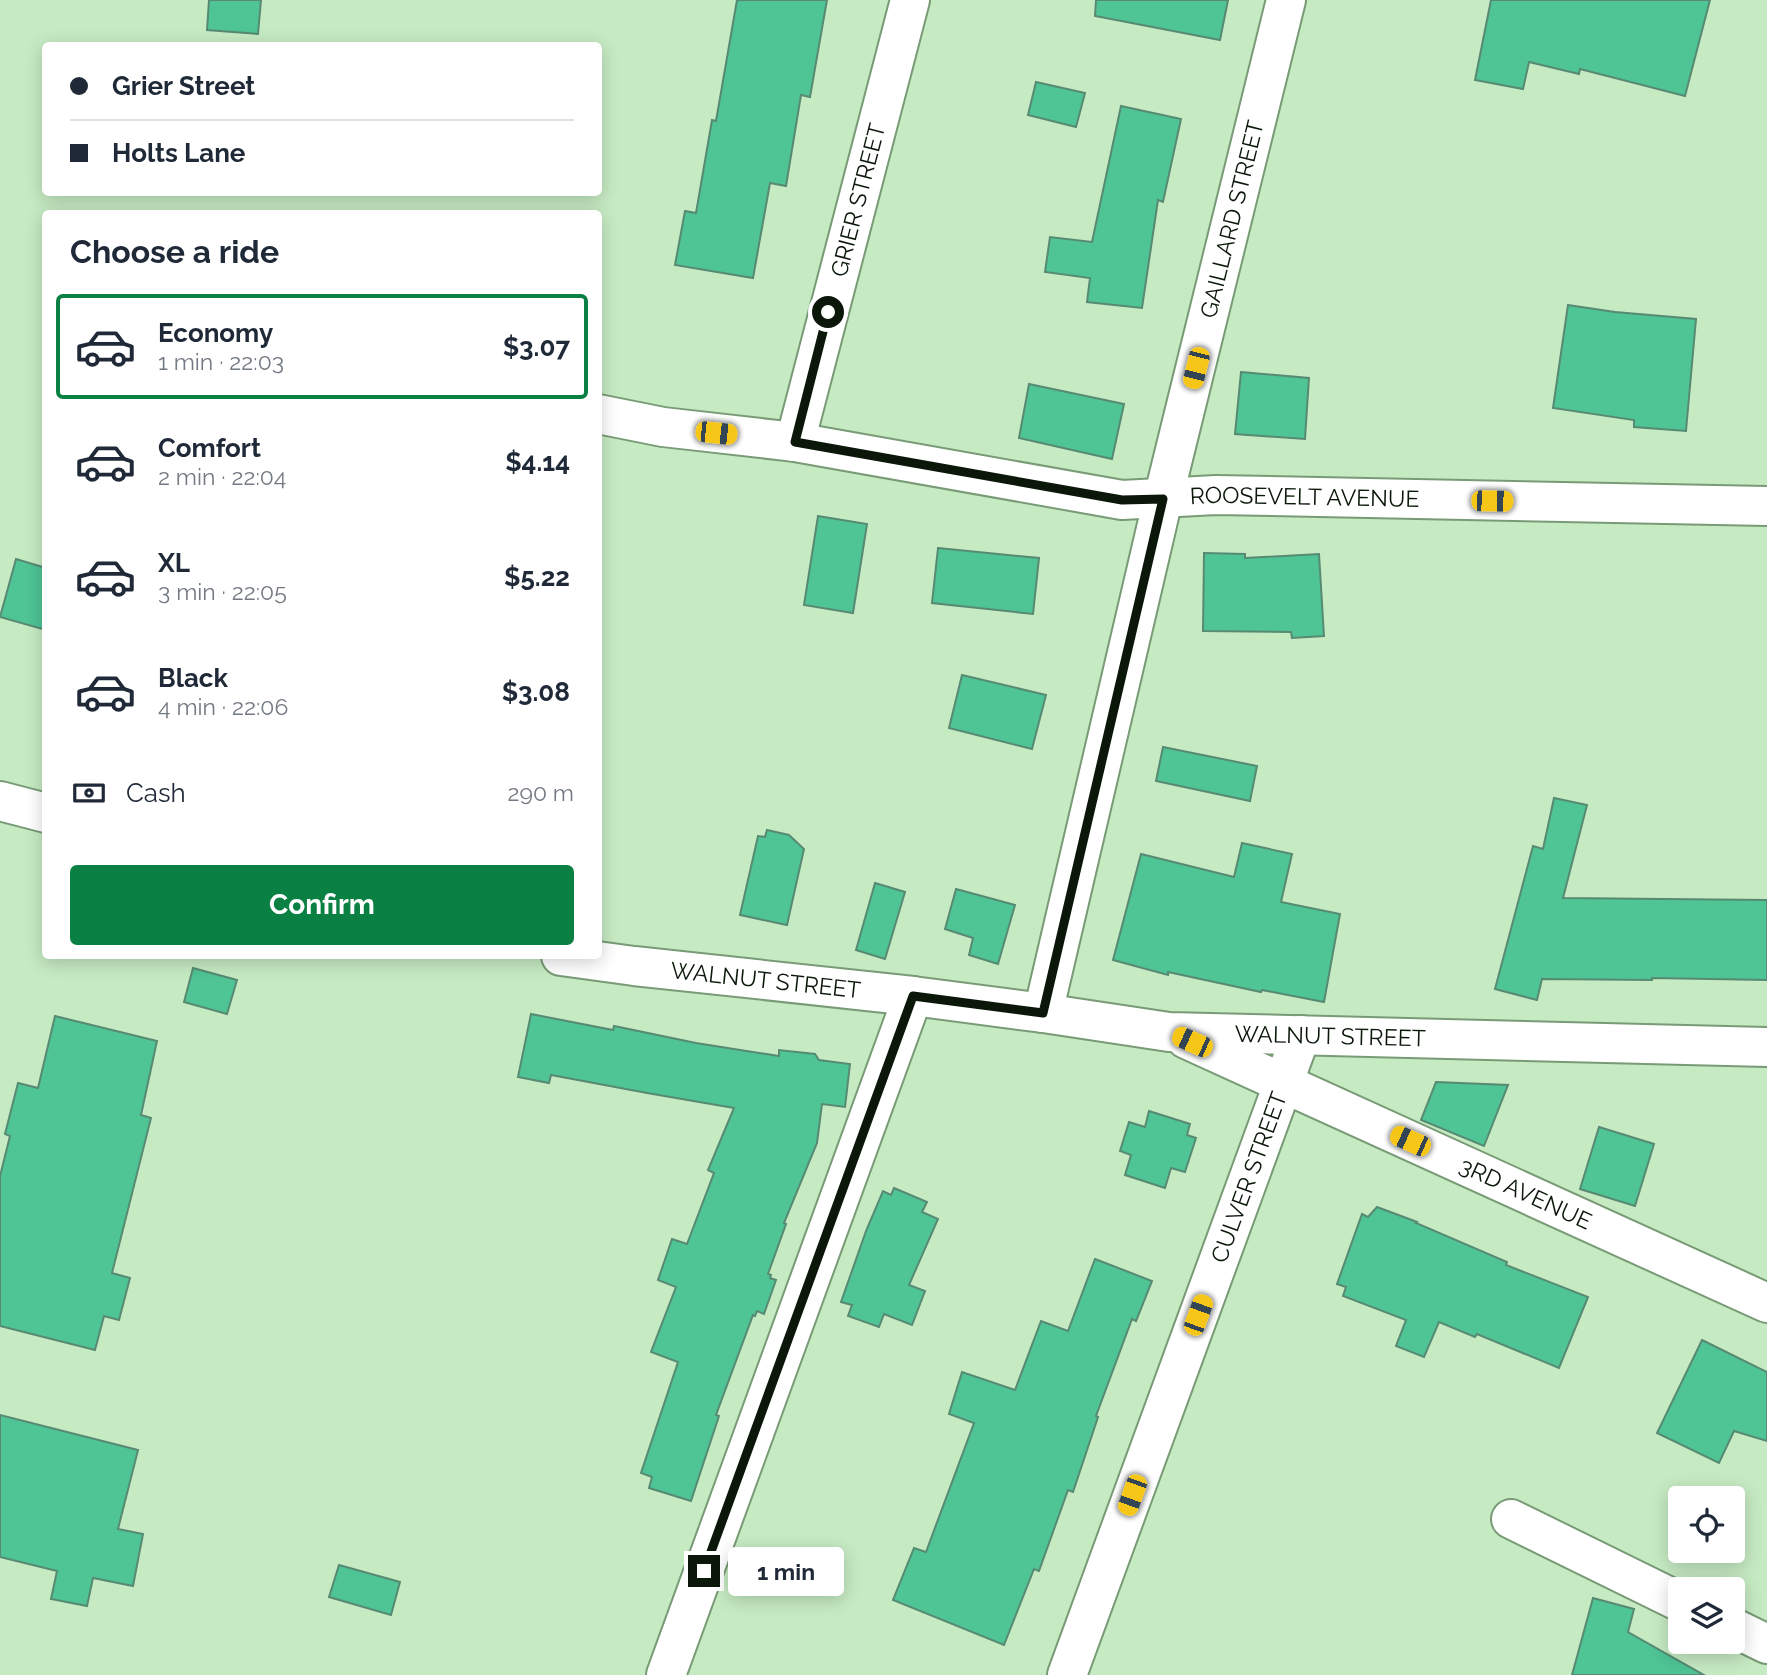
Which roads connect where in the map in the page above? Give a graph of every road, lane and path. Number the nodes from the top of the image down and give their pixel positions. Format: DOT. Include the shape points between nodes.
graph roads {
  1 [pos="909,0"];
  2 [pos="1286,0"];
  3 [pos="602,415"];
  4 [pos="795,442"];
  5 [pos="1163,499"];
  6 [pos="1767,506"];
  7 [pos="0,800"];
  8 [pos="42,812"];
  9 [pos="583,959"];
  10 [pos="913,996"];
  11 [pos="1043,1013"];
  12 [pos="1169,1032"];
  13 [pos="1301,1035"];
  14 [pos="1767,1047"];
  15 [pos="1283,1083"];
  16 [pos="1767,1303"];
  17 [pos="1511,1519"];
  18 [pos="1668,1596"];
  19 [pos="1745,1634"];
  20 [pos="1767,1644"];
  21 [pos="666,1675"];
  22 [pos="1066,1675"];
  1 -- 4 [label="street, GRIER STREET"];
  2 -- 5 [label="street, GAILLARD STREET"];
  3 -- 4 [label="street, ROOSEVELT AVENUE" via="663,427"];
  4 -- 5 [label="street, ROOSEVELT AVENUE" via="1122,500"];
  5 -- 6 [label="street, ROOSEVELT AVENUE" via="1216,495"];
  5 -- 11 [label="street, GAILLARD STREET"];
  7 -- 8 [label="street"];
  9 -- 10 [label="street, WALNUT STREET"];
  10 -- 11 [label="street, WALNUT STREET"];
  10 -- 21 [label="street"];
  11 -- 12 [label="street, WALNUT STREET"];
  12 -- 13 [label="street, WALNUT STREET"];
  12 -- 15 [label="street, 3RD AVENUE"];
  13 -- 14 [label="street, WALNUT STREET"];
  13 -- 15 [label="street, CULVER STREET"];
  15 -- 16 [label="street, 3RD AVENUE"];
  15 -- 22 [label="street, CULVER STREET"];
  17 -- 18 [label="street"];
  19 -- 20 [label="street"];
}
